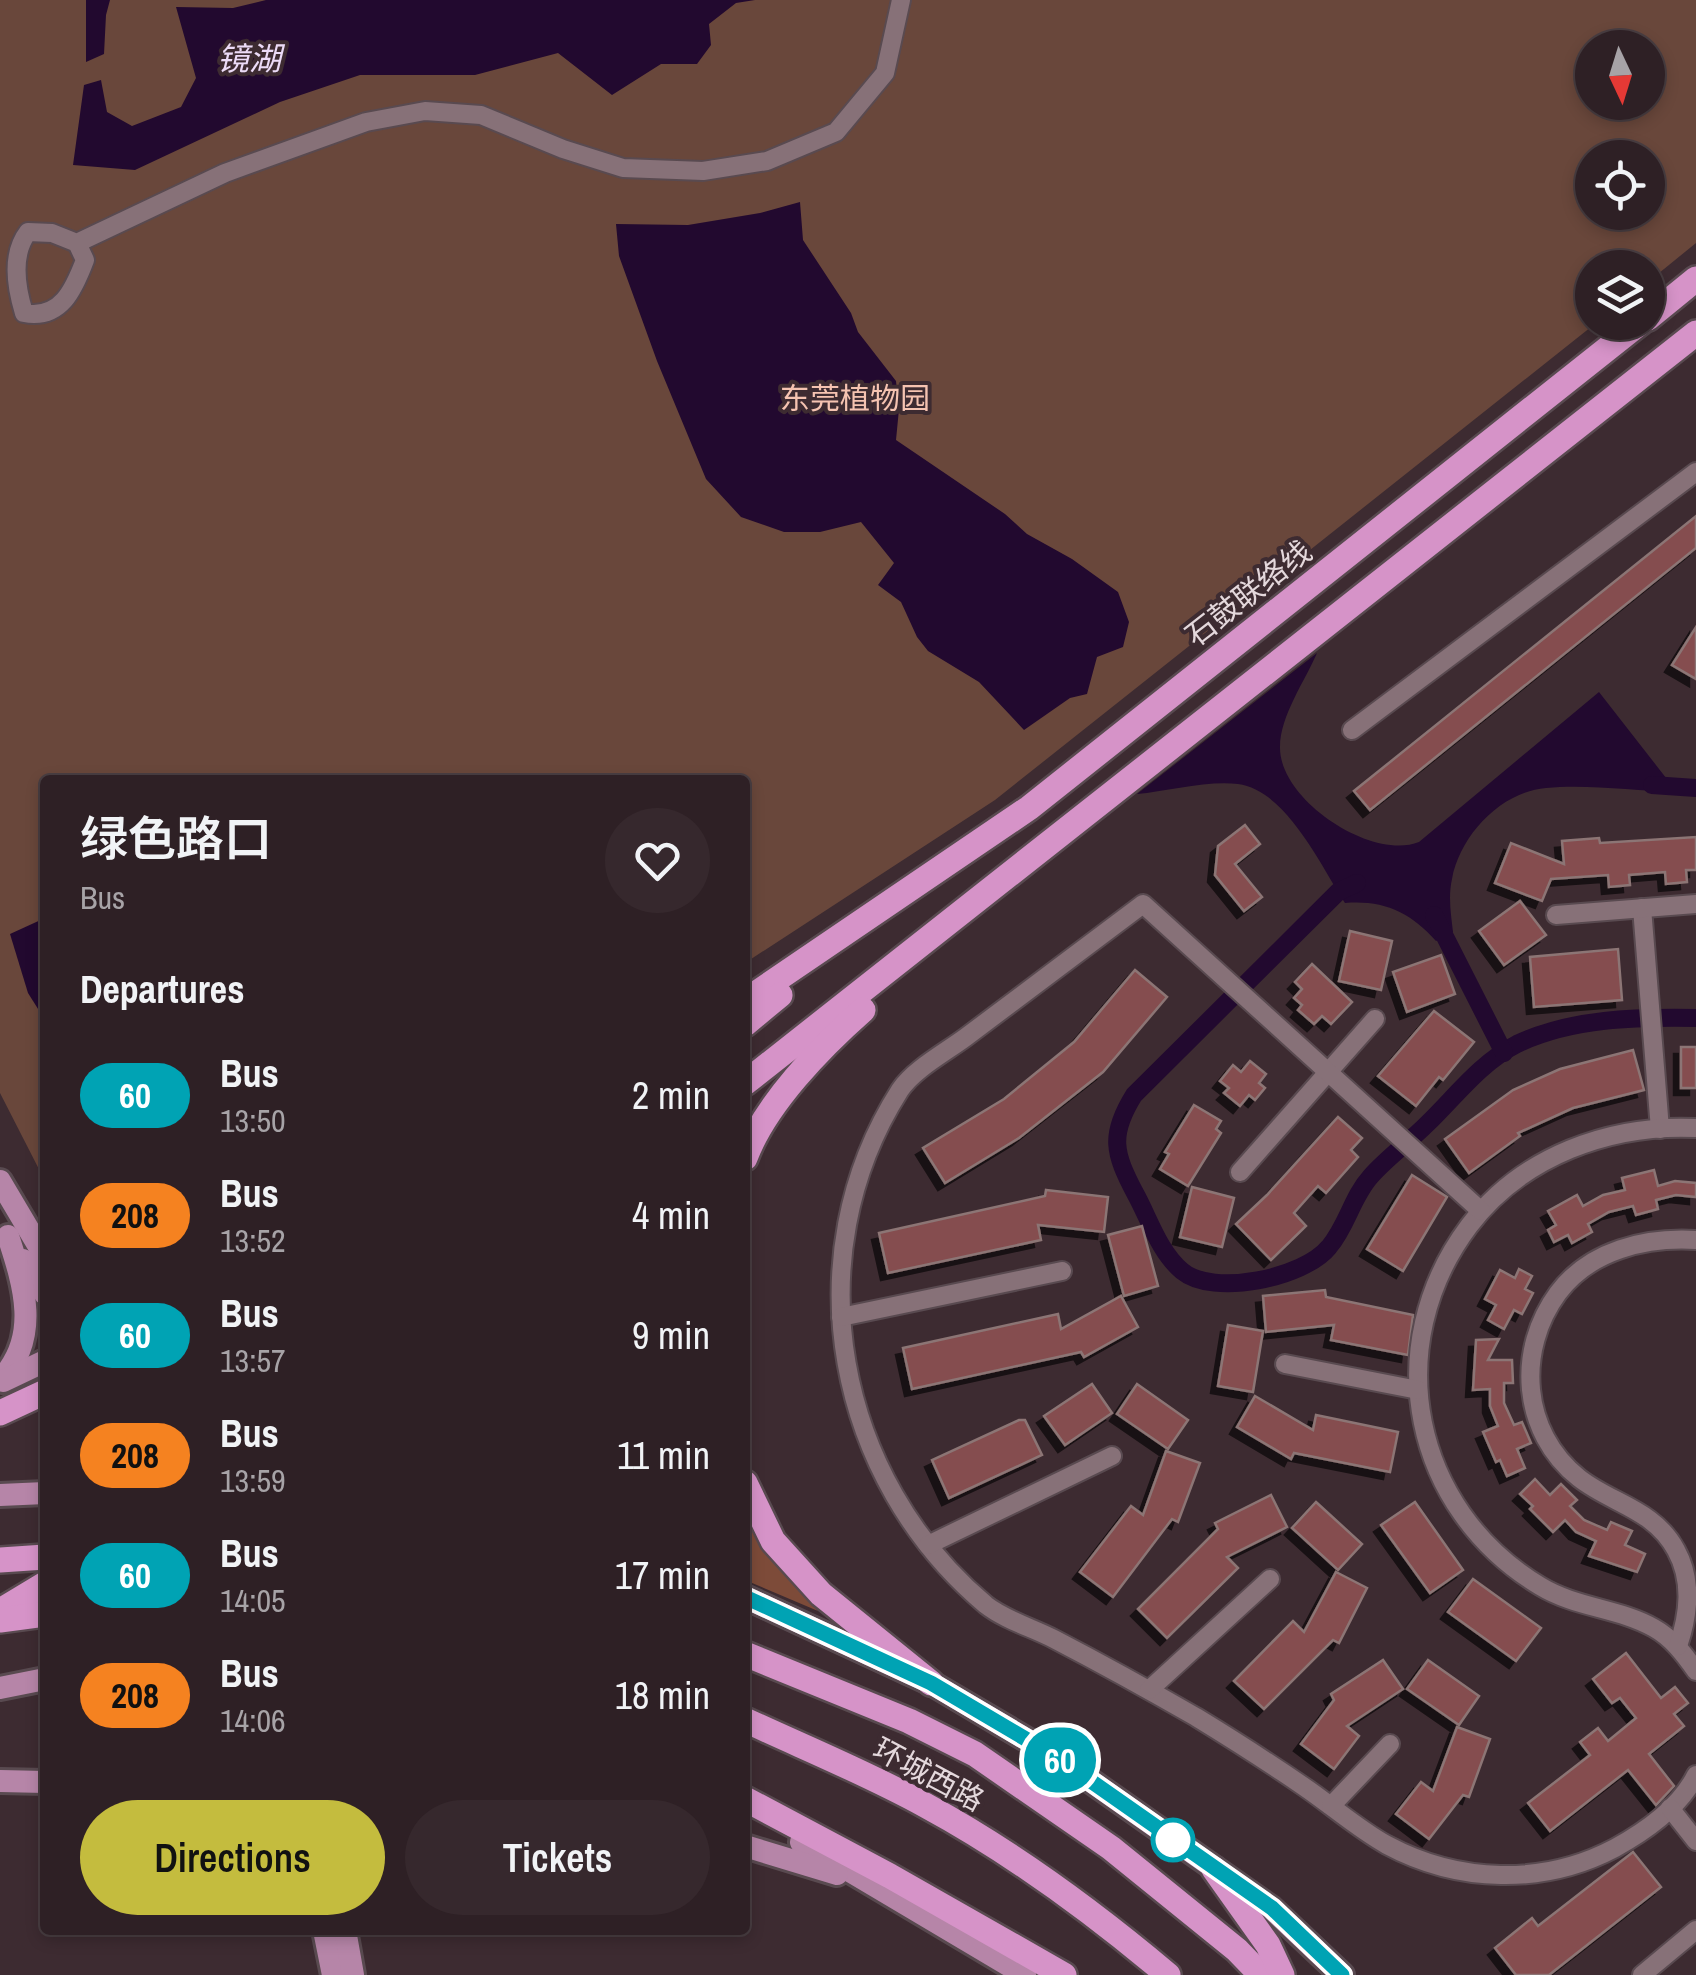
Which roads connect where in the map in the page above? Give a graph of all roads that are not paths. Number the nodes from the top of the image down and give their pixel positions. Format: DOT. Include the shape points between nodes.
graph roads {
  1 [pos="901,0"];
  2 [pos="77,243"];
  3 [pos="1696,279"];
  4 [pos="1665,304"];
  5 [pos="1696,333"];
  6 [pos="1618,340"];
  7 [pos="1696,472"];
  8 [pos="1352,730"];
  9 [pos="1024,866"];
  10 [pos="1696,904"];
  11 [pos="889,906"];
  12 [pos="1642,908"];
  13 [pos="1556,915"];
  14 [pos="750,998"];
  15 [pos="1375,1019"];
  16 [pos="750,1020"];
  17 [pos="1328,1072"];
  18 [pos="750,1078"];
  19 [pos="1696,1128"];
  20 [pos="1660,1130"];
  21 [pos="750,1150"];
  22 [pos="1240,1172"];
  23 [pos="0,1181"];
  24 [pos="1481,1211"];
  25 [pos="11,1228"];
  26 [pos="1696,1240"];
  27 [pos="40,1242"];
  28 [pos="40,1253"];
  29 [pos="1062,1271"];
  30 [pos="40,1284"];
  31 [pos="841,1317"];
  32 [pos="40,1363"];
  33 [pos="1285,1364"];
  34 [pos="0,1381"];
  35 [pos="1418,1390"];
  36 [pos="40,1394"];
  37 [pos="0,1413"];
  38 [pos="1112,1456"];
  39 [pos="40,1494"];
  40 [pos="750,1494"];
  41 [pos="0,1495"];
  42 [pos="928,1545"];
  43 [pos="40,1557"];
  44 [pos="0,1560"];
  45 [pos="1270,1579"];
  46 [pos="40,1587"];
  47 [pos="750,1599"];
  48 [pos="0,1611"];
  49 [pos="40,1615"];
  50 [pos="0,1620"];
  51 [pos="1678,1646"];
  52 [pos="750,1656"];
  53 [pos="1696,1670"];
  54 [pos="40,1680"];
  55 [pos="931,1683"];
  56 [pos="0,1688"];
  57 [pos="1148,1690"];
  58 [pos="750,1722"];
  59 [pos="1390,1744"];
  60 [pos="1696,1775"];
  61 [pos="0,1780"];
  62 [pos="40,1782"];
  63 [pos="750,1802"];
  64 [pos="1331,1806"];
  65 [pos="1670,1808"];
  66 [pos="750,1815"];
  67 [pos="1696,1840"];
  68 [pos="750,1848"];
  69 [pos="1214,1869"];
  70 [pos="889,1892"];
  71 [pos="1696,1930"];
  72 [pos="325,1935"];
  73 [pos="347,1935"];
  74 [pos="332,1975"];
  75 [pos="354,1975"];
  76 [pos="1025,1975"];
  77 [pos="1064,1975"];
  78 [pos="1168,1975"];
  79 [pos="1261,1975"];
  80 [pos="1282,1975"];
  81 [pos="1342,1975"];
  82 [pos="1642,1975"];
  1 -- 2 [label="street" via="885,73 836,132 767,160 703,171 623,168 481,116 424,111 366,122 225,173"];
  2 -- 2 [label="street" via="28,232 18,244 24,312 36,315 66,301 85,260"];
  3 -- 4 [label="highway"];
  5 -- 9 [label="highway"];
  6 -- 11 [label="highway, 石鼓联络线" via="1029,808"];
  7 -- 8 [label="street"];
  9 -- 18 [label="highway"];
  9 -- 21 [label="highway" via="826,1044"];
  10 -- 12 [label="street"];
  11 -- 14 [label="highway"];
  11 -- 16 [label="highway"];
  12 -- 13 [label="street"];
  12 -- 20 [label="street"];
  15 -- 17 [label="street"];
  17 -- 22 [label="street"];
  17 -- 24 [label="street"];
  17 -- 31 [label="street" via="1143,904 903,1085 855,1191"];
  19 -- 20 [label="street"];
  20 -- 24 [label="street" via="1591,1141 1550,1158"];
  23 -- 25 [label="main road"];
  24 -- 35 [label="street" via="1434,1285 1422,1327"];
  25 -- 27 [label="main road"];
  25 -- 28 [label="main road"];
  25 -- 30 [label="main road"];
  25 -- 34 [label="main road" via="27,1302 25,1334 14,1366"];
  26 -- 51 [label="street" via="1624,1248 1582,1269 1544,1315 1529,1372 1537,1419 1561,1461 1598,1491 1642,1512 1676,1550 1688,1598"];
  29 -- 31 [label="street"];
  31 -- 42 [label="street" via="859,1420 881,1474"];
  32 -- 34 [label="main road"];
  33 -- 35 [label="street"];
  35 -- 51 [label="street" via="1431,1457 1450,1497 1506,1564 1583,1606 1654,1628"];
  36 -- 37 [label="highway"];
  38 -- 42 [label="street"];
  39 -- 41 [label="main road"];
  40 -- 55 [label="highway" via="773,1542 821,1594"];
  42 -- 57 [label="street" via="990,1608"];
  43 -- 44 [label="highway"];
  45 -- 57 [label="street"];
  46 -- 48 [label="highway"];
  47 -- 55 [label="main road"];
  49 -- 50 [label="highway"];
  51 -- 53 [label="street"];
  52 -- 79 [label="highway, 环城西路" via="975,1754 1111,1848"];
  54 -- 56 [label="main road"];
  55 -- 69 [label="main road" via="1058,1758"];
  57 -- 64 [label="street"];
  58 -- 78 [label="highway, 环城西路" via="924,1804 1100,1917"];
  59 -- 64 [label="street"];
  60 -- 65 [label="street"];
  61 -- 62 [label="main road"];
  63 -- 77 [label="highway"];
  64 -- 65 [label="street" via="1384,1844 1424,1862 1511,1876 1597,1857"];
  65 -- 67 [label="street"];
  66 -- 70 [label="main road"];
  68 -- 70 [label="main road"];
  69 -- 80 [label="highway"];
  69 -- 81 [label="main road" via="1272,1908"];
  70 -- 76 [label="main road"];
  71 -- 82 [label="street"];
  72 -- 74 [label="main road"];
  73 -- 75 [label="main road"];
}
